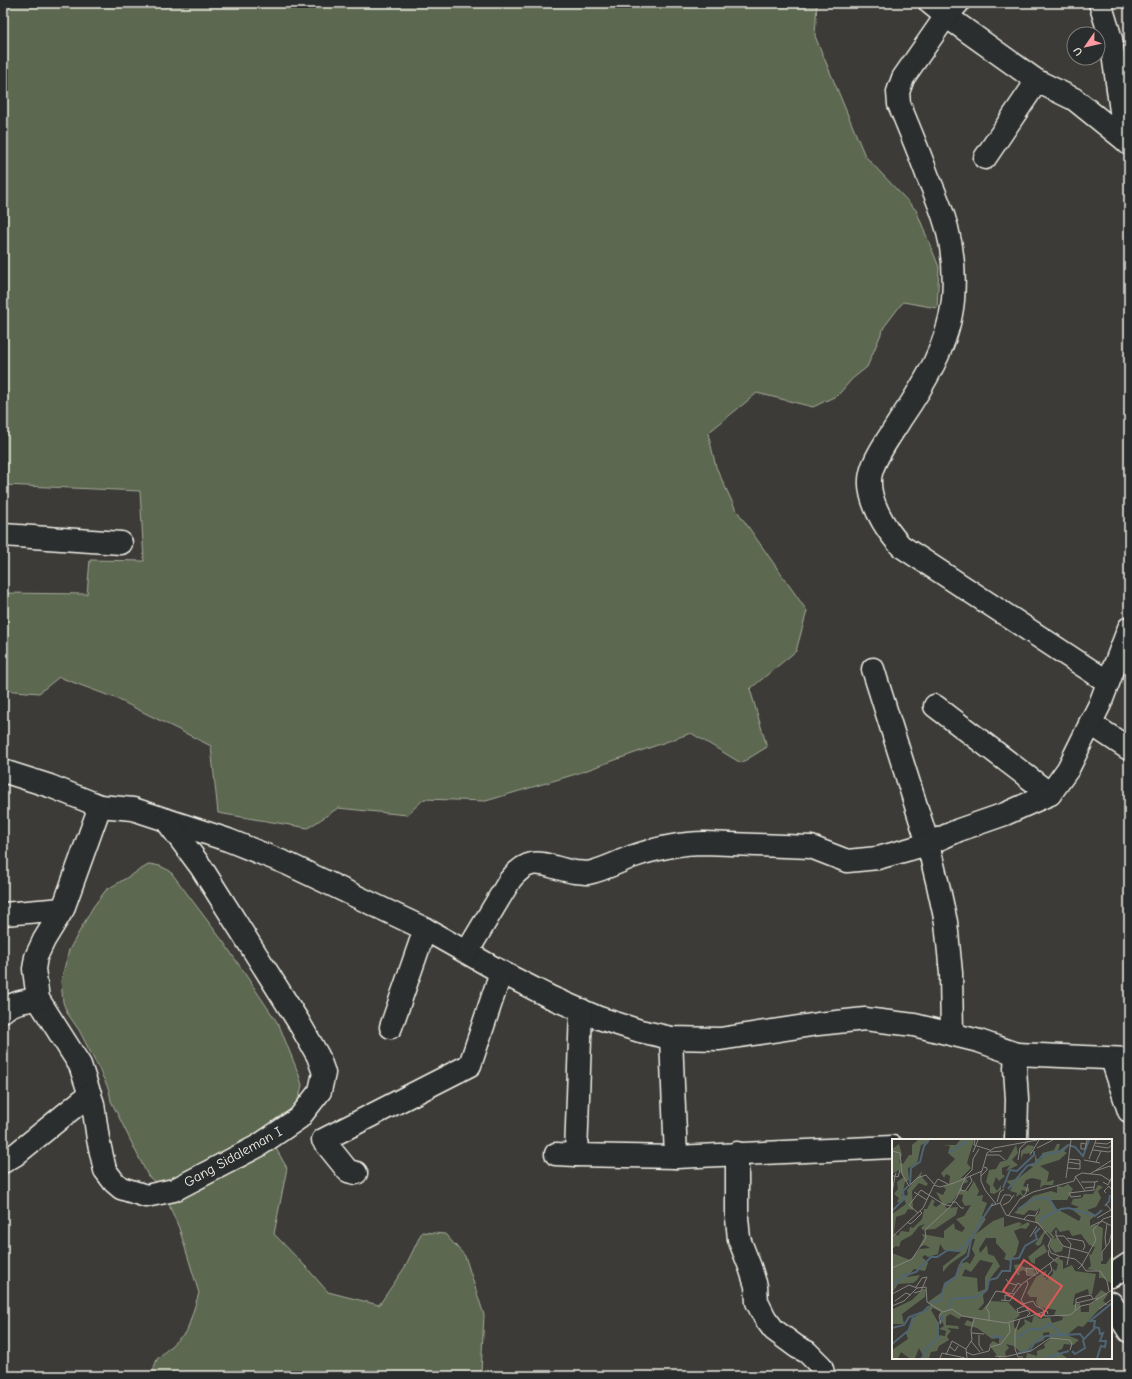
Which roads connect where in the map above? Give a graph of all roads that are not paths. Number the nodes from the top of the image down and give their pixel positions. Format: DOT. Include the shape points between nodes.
graph roads {
  1 [pos="1100,3"];
  2 [pos="945,7"];
  3 [pos="1037,81"];
  4 [pos="1127,142"];
  5 [pos="985,158"];
  6 [pos="3,535"];
  7 [pos="121,543"];
  8 [pos="1129,628"];
  9 [pos="873,669"];
  10 [pos="1108,682"];
  11 [pos="935,706"];
  12 [pos="1090,723"];
  13 [pos="1129,748"];
  14 [pos="3,771"];
  15 [pos="1050,794"];
  16 [pos="100,806"];
  17 [pos="166,820"];
  18 [pos="928,844"];
  19 [pos="63,909"];
  20 [pos="3,914"];
  21 [pos="425,929"];
  22 [pos="466,952"];
  23 [pos="501,972"];
  24 [pos="38,999"];
  25 [pos="581,1010"];
  26 [pos="3,1011"];
  27 [pos="391,1026"];
  28 [pos="952,1034"];
  29 [pos="671,1038"];
  30 [pos="1016,1054"];
  31 [pos="1120,1058"];
  32 [pos="90,1094"];
  33 [pos="305,1111"];
  34 [pos="1129,1111"];
  35 [pos="1016,1139"];
  36 [pos="323,1140"];
  37 [pos="892,1147"];
  38 [pos="737,1153"];
  39 [pos="676,1156"];
  40 [pos="3,1162"];
  41 [pos="356,1173"];
  42 [pos="1129,1264"];
  43 [pos="1112,1275"];
  44 [pos="1112,1305"];
  45 [pos="1129,1331"];
  46 [pos="824,1376"];
  1 -- 4 [label="street" via="1112,40"];
  2 -- 3 [label="street"];
  2 -- 10 [label="street" via="903,78 898,92 899,104 947,228 954,281 953,301 943,342 932,366 918,393 881,450 871,472 873,502 892,537 900,546"];
  3 -- 4 [label="street" via="1074,99"];
  3 -- 5 [label="street"];
  6 -- 7 [label="street"];
  8 -- 10 [label="street"];
  9 -- 18 [label="street"];
  10 -- 12 [label="street"];
  11 -- 15 [label="street"];
  12 -- 13 [label="street"];
  12 -- 15 [label="street" via="1068,769"];
  14 -- 16 [label="street"];
  15 -- 18 [label="street"];
  16 -- 17 [label="street" via="133,809"];
  16 -- 19 [label="street, Gang Sidaleman I"];
  17 -- 21 [label="street" via="228,840 288,864"];
  17 -- 33 [label="street, Gang Sidaleman I" via="201,867 318,1056 324,1072 320,1090"];
  18 -- 22 [label="street" via="878,858 847,861 811,848 705,842 664,848 586,873 541,863 524,865 510,880"];
  18 -- 28 [label="street" via="946,922 951,973"];
  19 -- 20 [label="street"];
  19 -- 24 [label="street, Gang Sidaleman I" via="36,957 34,969"];
  21 -- 22 [label="street"];
  21 -- 27 [label="street"];
  22 -- 23 [label="street"];
  23 -- 25 [label="street"];
  23 -- 36 [label="street" via="470,1065"];
  24 -- 26 [label="street" via="18,1002"];
  24 -- 32 [label="street, Gang Sidaleman I" via="80,1065"];
  25 -- 29 [label="street" via="640,1031"];
  25 -- 39 [label="street" via="566,1155"];
  28 -- 29 [label="street" via="914,1025 865,1019 720,1039"];
  28 -- 30 [label="street"];
  29 -- 39 [label="street"];
  30 -- 31 [label="street"];
  30 -- 35 [label="street"];
  31 -- 34 [label="street"];
  32 -- 33 [label="street, Gang Sidaleman I" via="105,1170 121,1188 146,1196 174,1190 258,1146 299,1118"];
  32 -- 40 [label="street"];
  33 -- 36 [label="street"];
  36 -- 41 [label="street" via="348,1171"];
  37 -- 38 [label="street"];
  38 -- 39 [label="street"];
  38 -- 46 [label="street" via="739,1239 756,1286 757,1302 774,1330 807,1352 821,1366"];
  42 -- 43 [label="street"];
  44 -- 45 [label="street"];
}
